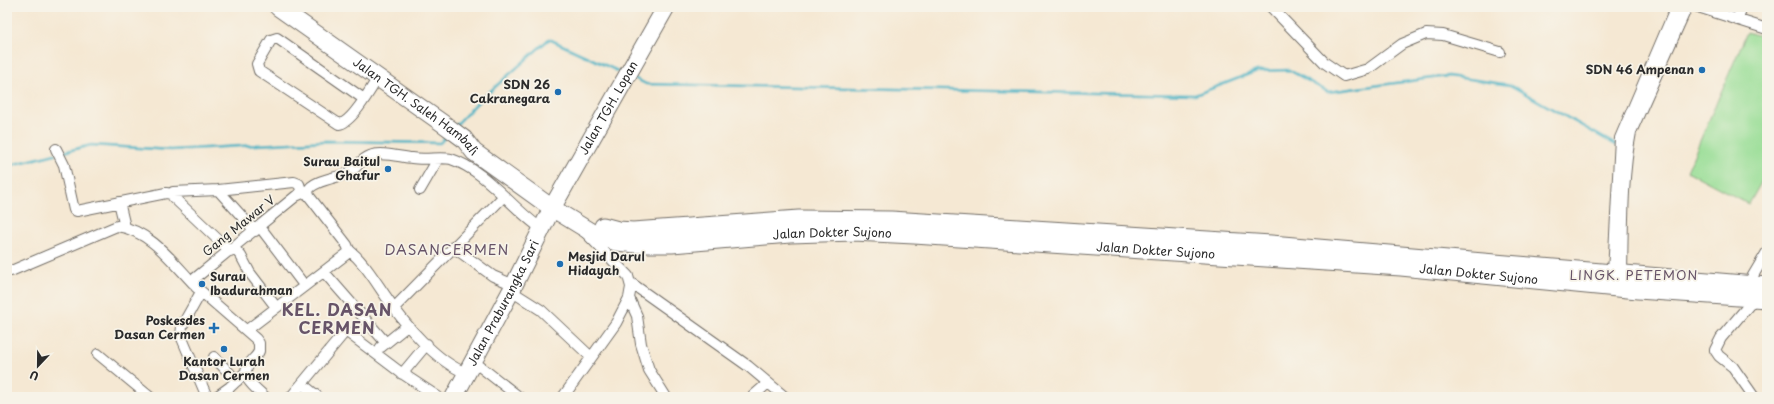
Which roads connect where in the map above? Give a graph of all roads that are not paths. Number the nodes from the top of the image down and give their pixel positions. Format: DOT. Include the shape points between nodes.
graph roads {
  1 [pos="278,7"];
  2 [pos="666,7"];
  3 [pos="1271,7"];
  4 [pos="1676,7"];
  5 [pos="1687,7"];
  6 [pos="1698,7"];
  7 [pos="1742,7"];
  8 [pos="1737,20"];
  9 [pos="1767,29"];
  10 [pos="1500,52"];
  11 [pos="379,76"];
  12 [pos="364,98"];
  13 [pos="1625,139"];
  14 [pos="56,149"];
  15 [pos="438,159"];
  16 [pos="218,190"];
  17 [pos="420,190"];
  18 [pos="305,192"];
  19 [pos="172,193"];
  20 [pos="504,196"];
  21 [pos="120,202"];
  22 [pos="555,203"];
  23 [pos="576,223"];
  24 [pos="125,227"];
  25 [pos="257,229"];
  26 [pos="542,230"];
  27 [pos="453,247"];
  28 [pos="1243,249"];
  29 [pos="232,250"];
  30 [pos="349,250"];
  31 [pos="1767,252"];
  32 [pos="11,271"];
  33 [pos="324,272"];
  34 [pos="1618,273"];
  35 [pos="631,283"];
  36 [pos="1639,283"];
  37 [pos="304,286"];
  38 [pos="1767,286"];
  39 [pos="197,287"];
  40 [pos="513,288"];
  41 [pos="1757,294"];
  42 [pos="629,298"];
  43 [pos="276,307"];
  44 [pos="394,308"];
  45 [pos="407,326"];
  46 [pos="247,330"];
  47 [pos="386,343"];
  48 [pos="427,344"];
  49 [pos="376,353"];
  50 [pos="98,354"];
  51 [pos="214,357"];
  52 [pos="591,357"];
  53 [pos="469,367"];
  54 [pos="246,372"];
  55 [pos="402,374"];
  56 [pos="237,381"];
  57 [pos="768,383"];
  58 [pos="302,384"];
  59 [pos="517,396"];
  60 [pos="150,397"];
  61 [pos="207,397"];
  62 [pos="216,397"];
  63 [pos="265,397"];
  64 [pos="291,397"];
  65 [pos="318,397"];
  66 [pos="438,397"];
  67 [pos="454,397"];
  68 [pos="563,397"];
  69 [pos="666,397"];
  70 [pos="752,397"];
  71 [pos="786,397"];
  72 [pos="1754,397"];
  1 -- 11 [label="main road, Jalan TGH. Saleh Hambali"];
  2 -- 22 [label="main road, Jalan TGH. Lopan"];
  3 -- 10 [label="street" via="1325,63 1344,76 1368,69 1402,44 1426,34 1443,36"];
  4 -- 13 [label="street"];
  5 -- 13 [label="street" via="1631,132"];
  6 -- 8 [label="street"];
  7 -- 8 [label="street"];
  8 -- 9 [label="street"];
  11 -- 12 [label="street"];
  11 -- 22 [label="main road, Jalan TGH. Saleh Hambali" via="462,138 474,152"];
  12 -- 12 [label="street" via="346,122 336,123 258,70 257,64 271,40 277,38"];
  13 -- 34 [label="street"];
  14 -- 21 [label="street" via="64,165 74,210"];
  15 -- 17 [label="street"];
  15 -- 18 [label="street, Gang Mawar V" via="370,156 348,173 312,185"];
  15 -- 20 [label="street, Gang Mawar V" via="447,158 460,164"];
  16 -- 18 [label="street" via="294,182"];
  16 -- 19 [label="street" via="178,190"];
  16 -- 25 [label="street"];
  18 -- 25 [label="street, Gang Mawar V"];
  18 -- 30 [label="street"];
  19 -- 21 [label="street"];
  19 -- 29 [label="street"];
  20 -- 26 [label="street, Gang Mawar V"];
  20 -- 27 [label="street"];
  21 -- 24 [label="street"];
  22 -- 23 [label="main road, Jalan Dokter Sujono"];
  22 -- 26 [label="main road, Jalan Praburangka Sari"];
  22 -- 28 [label="main road" via="602,226 618,230 798,219 891,220"];
  23 -- 28 [label="main road, Jalan Dokter Sujono" via="616,242 637,244 854,232"];
  23 -- 35 [label="street" via="628,276"];
  24 -- 32 [label="street" via="110,227"];
  24 -- 39 [label="street" via="147,238"];
  25 -- 29 [label="street, Gang Mawar V"];
  25 -- 37 [label="street"];
  26 -- 40 [label="main road, Jalan Praburangka Sari"];
  27 -- 40 [label="street"];
  27 -- 44 [label="street"];
  28 -- 34 [label="main road"];
  28 -- 36 [label="main road, Jalan Dokter Sujono" via="1401,267"];
  29 -- 39 [label="street, Gang Mawar V" via="196,277"];
  29 -- 43 [label="street" via="241,256"];
  30 -- 33 [label="street"];
  30 -- 44 [label="street" via="366,267"];
  31 -- 41 [label="street"];
  33 -- 37 [label="street"];
  33 -- 47 [label="street"];
  34 -- 36 [label="main road"];
  35 -- 42 [label="street"];
  35 -- 57 [label="street"];
  36 -- 41 [label="main road, Jalan Dokter Sujono"];
  37 -- 43 [label="street"];
  38 -- 41 [label="main road, Jalan Dokter Sujono"];
  39 -- 46 [label="street"];
  39 -- 61 [label="street, Gang Mawar V" via="181,331 183,342"];
  40 -- 52 [label="street" via="546,314"];
  40 -- 53 [label="main road, Jalan Praburangka Sari"];
  41 -- 72 [label="street" via="1721,338 1715,350 1733,367"];
  42 -- 52 [label="street" via="616,323"];
  42 -- 69 [label="street" via="637,316 646,364"];
  43 -- 46 [label="street"];
  44 -- 45 [label="street"];
  45 -- 47 [label="street"];
  45 -- 48 [label="street"];
  46 -- 54 [label="street" via="260,347"];
  47 -- 49 [label="street"];
  48 -- 53 [label="street" via="448,363"];
  48 -- 55 [label="street"];
  49 -- 55 [label="street"];
  49 -- 58 [label="street" via="350,333 345,333"];
  50 -- 60 [label="street"];
  51 -- 56 [label="street"];
  52 -- 68 [label="street"];
  53 -- 59 [label="street"];
  53 -- 67 [label="main road, Jalan Praburangka Sari"];
  54 -- 56 [label="street"];
  54 -- 63 [label="street" via="248,380"];
  55 -- 66 [label="street"];
  56 -- 62 [label="street"];
  57 -- 70 [label="street"];
  57 -- 71 [label="street"];
  58 -- 64 [label="street"];
  58 -- 65 [label="street"];
}
